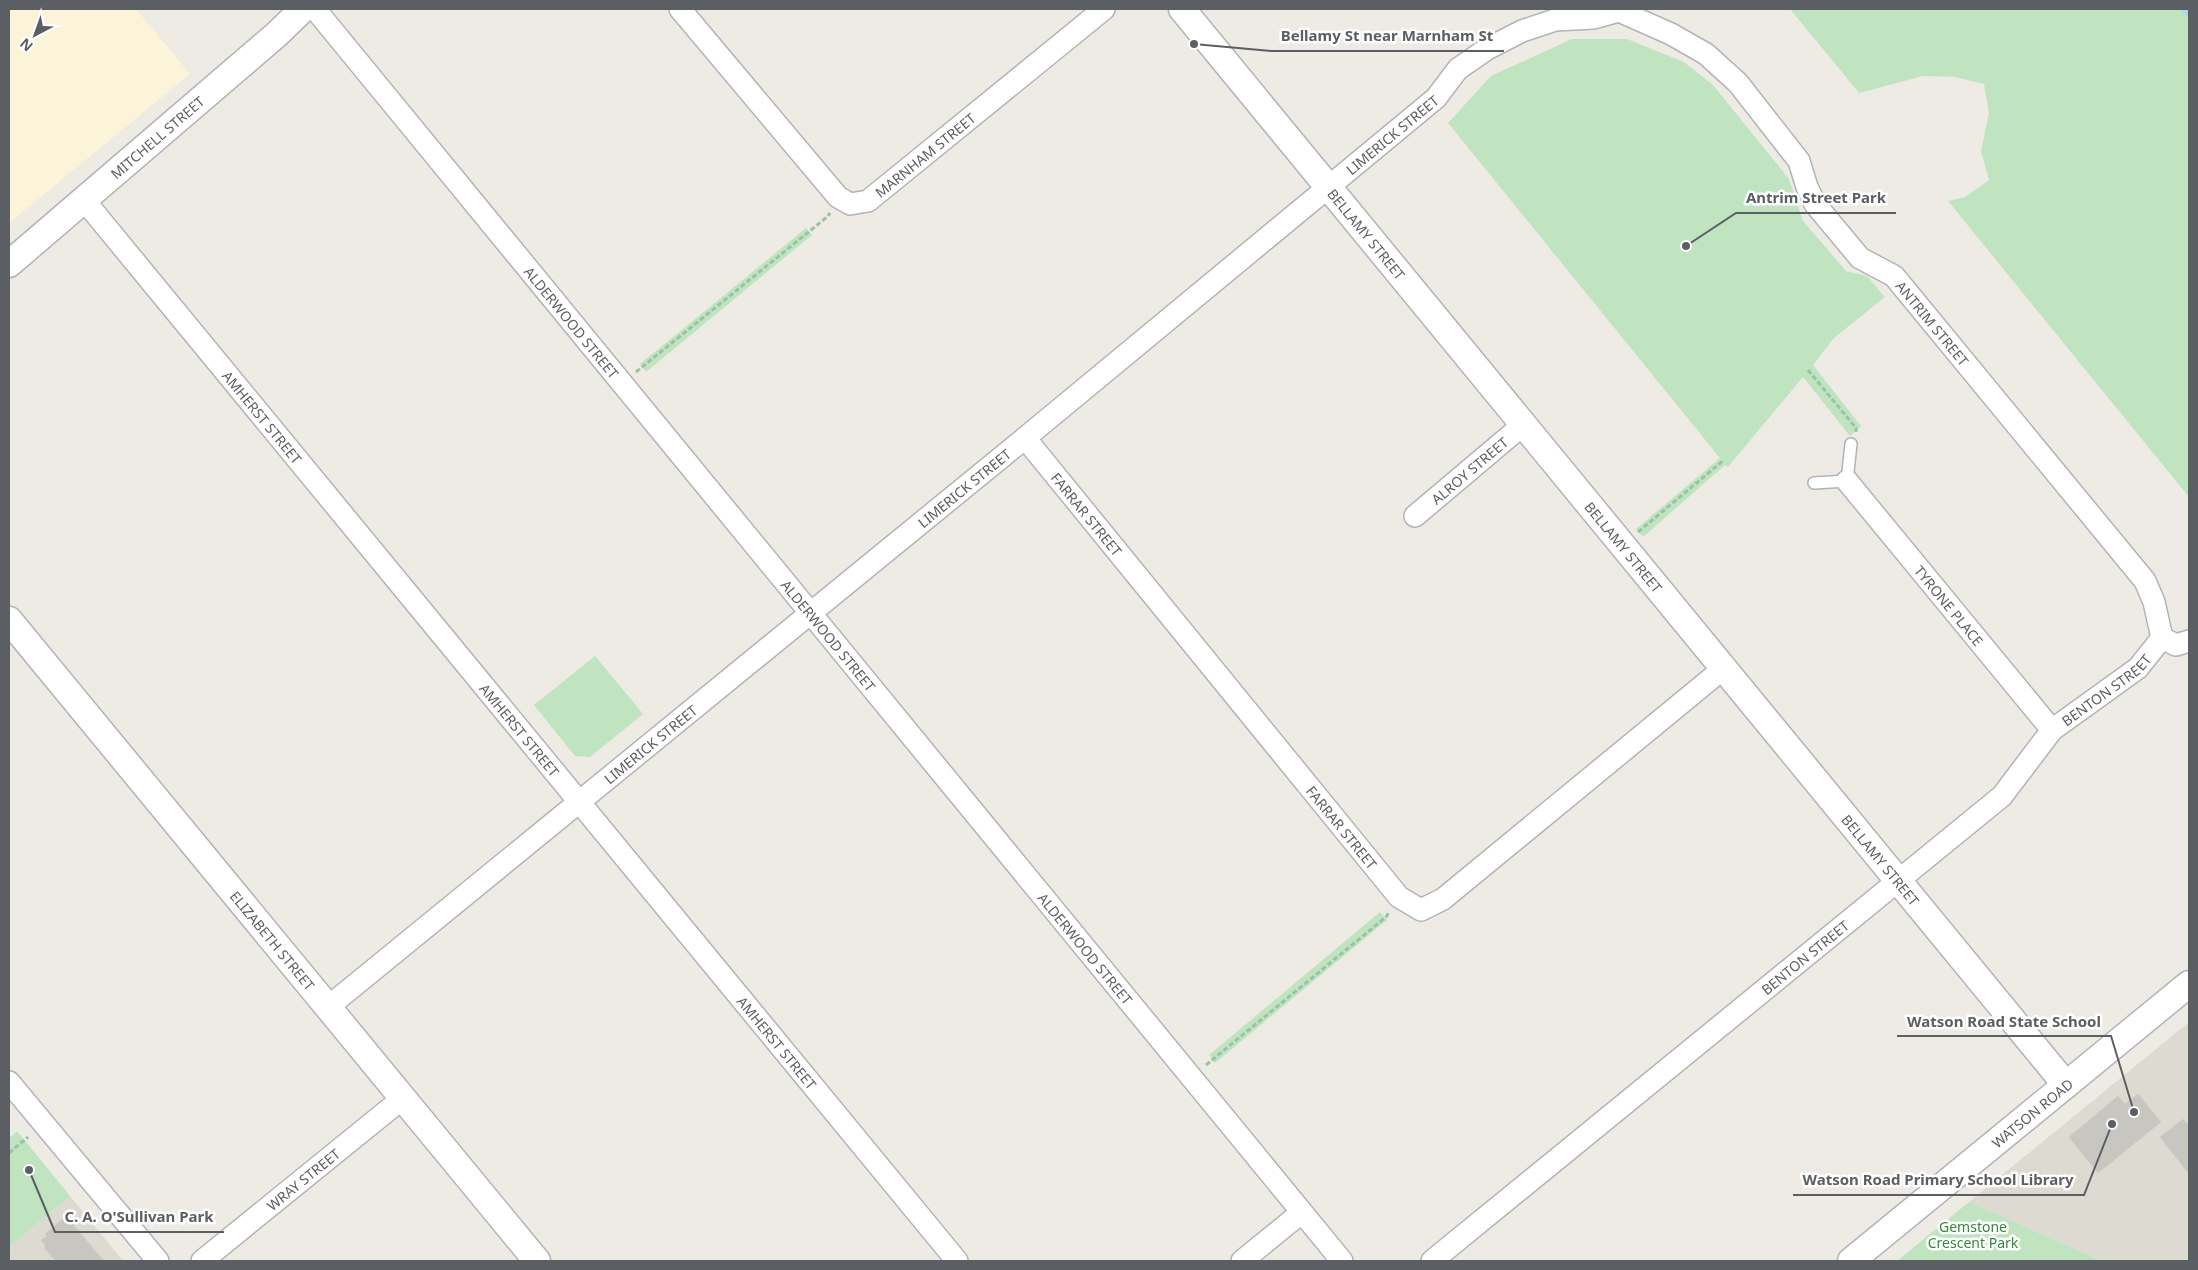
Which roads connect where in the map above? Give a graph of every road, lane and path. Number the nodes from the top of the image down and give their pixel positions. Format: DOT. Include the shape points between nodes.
graph roads {
  1 [pos="303,9"];
  2 [pos="315,9"];
  3 [pos="680,9"];
  4 [pos="1104,9"];
  5 [pos="1182,9"];
  6 [pos="1619,10"];
  7 [pos="1328,187"];
  8 [pos="838,197"];
  9 [pos="84,200"];
  10 [pos="9,264"];
  11 [pos="1808,370"];
  12 [pos="622,384"];
  13 [pos="1524,424"];
  14 [pos="1024,438"];
  15 [pos="1851,444"];
  16 [pos="1724,460"];
  17 [pos="1847,482"];
  18 [pos="1814,483"];
  19 [pos="1415,516"];
  20 [pos="1623,546"];
  21 [pos="810,612"];
  22 [pos="9,620"];
  23 [pos="2162,638"];
  24 [pos="2189,642"];
  25 [pos="1724,668"];
  26 [pos="2052,730"];
  27 [pos="578,802"];
  28 [pos="1898,880"];
  29 [pos="1399,897"];
  30 [pos="2189,984"];
  31 [pos="328,1007"];
  32 [pos="1190,1078"];
  33 [pos="9,1082"];
  34 [pos="2066,1085"];
  35 [pos="403,1098"];
  36 [pos="28,1137"];
  37 [pos="9,1152"];
  38 [pos="1301,1213"];
  39 [pos="158,1261"];
  40 [pos="202,1261"];
  41 [pos="537,1261"];
  42 [pos="957,1261"];
  43 [pos="1242,1261"];
  44 [pos="1342,1261"];
  45 [pos="1432,1261"];
  46 [pos="1852,1261"];
  1 -- 9 [label="street, MITCHELL STREET"];
  2 -- 12 [label="street, ALDERWOOD STREET"];
  3 -- 8 [label="street"];
  4 -- 8 [label="street, MARNHAM STREET" via="868,201 850,204"];
  5 -- 7 [label="street, BELLAMY STREET"];
  6 -- 7 [label="street, LIMERICK STREET" via="1594,18 1555,20 1522,31 1487,49 1458,69 1436,98"];
  6 -- 23 [label="street, ANTRIM STREET" via="1706,54 1738,83 1799,161 1815,204 1860,258 1894,276 2145,581 2154,602"];
  7 -- 13 [label="street, BELLAMY STREET"];
  7 -- 14 [label="street, LIMERICK STREET"];
  8 -- 12 [label="path" via="827,217"];
  9 -- 10 [label="street, MITCHELL STREET"];
  9 -- 27 [label="street, AMHERST STREET"];
  11 -- 15 [label="path" via="1856,428"];
  12 -- 21 [label="street, ALDERWOOD STREET"];
  13 -- 19 [label="street, ALROY STREET"];
  13 -- 20 [label="street, BELLAMY STREET"];
  14 -- 21 [label="street, LIMERICK STREET"];
  14 -- 29 [label="street, FARRAR STREET"];
  15 -- 17 [label="lane"];
  16 -- 20 [label="path"];
  17 -- 18 [label="lane"];
  17 -- 26 [label="street, TYRONE PLACE"];
  20 -- 25 [label="street, BELLAMY STREET"];
  21 -- 27 [label="street, LIMERICK STREET"];
  21 -- 32 [label="street, ALDERWOOD STREET"];
  22 -- 31 [label="street, ELIZABETH STREET"];
  23 -- 24 [label="street" via="2176,645"];
  23 -- 26 [label="street, BENTON STREET" via="2138,668"];
  25 -- 28 [label="street, BELLAMY STREET"];
  25 -- 29 [label="street, FARRAR STREET" via="1443,899 1421,910"];
  26 -- 28 [label="street, BENTON STREET" via="2002,796"];
  27 -- 31 [label="street, LIMERICK STREET"];
  27 -- 42 [label="street, AMHERST STREET"];
  28 -- 34 [label="street, BELLAMY STREET"];
  28 -- 45 [label="street, BENTON STREET"];
  29 -- 32 [label="path" via="1386,917"];
  30 -- 34 [label="street, WATSON ROAD"];
  31 -- 35 [label="street, ELIZABETH STREET"];
  32 -- 38 [label="street, ALDERWOOD STREET"];
  33 -- 39 [label="street"];
  34 -- 46 [label="street, WATSON ROAD"];
  35 -- 40 [label="street, WRAY STREET"];
  35 -- 41 [label="street, ELIZABETH STREET"];
  36 -- 37 [label="path"];
  38 -- 43 [label="street"];
  38 -- 44 [label="street, ALDERWOOD STREET"];
}
